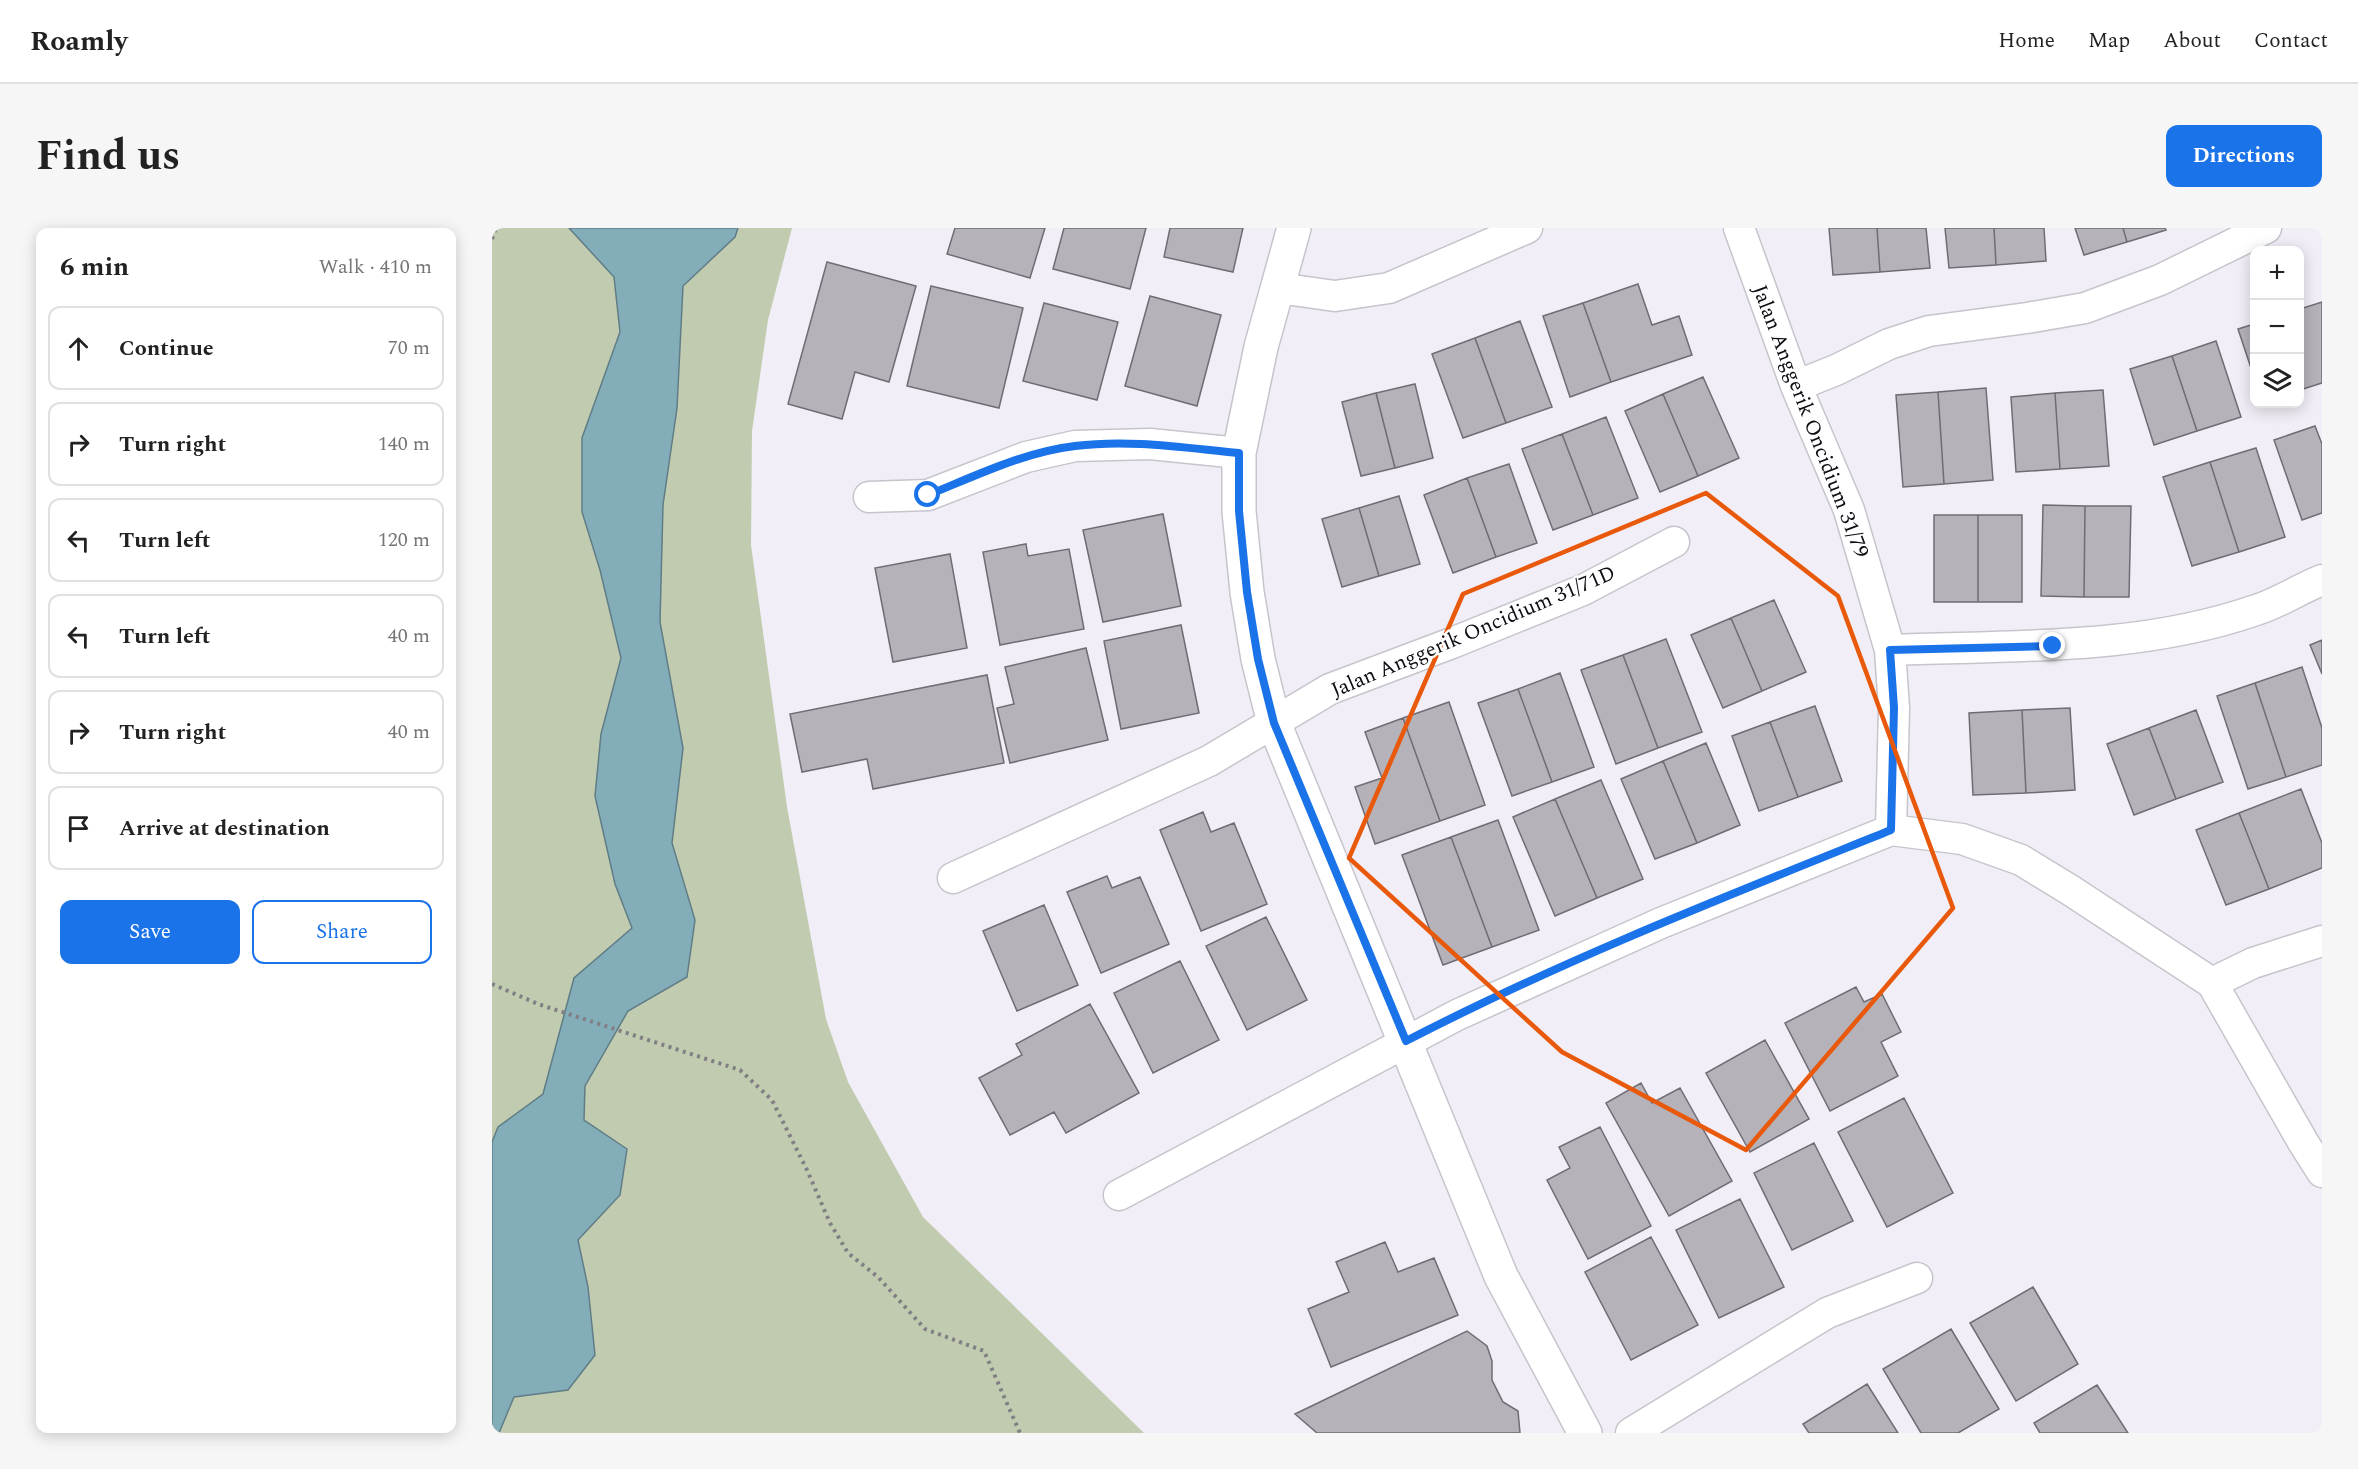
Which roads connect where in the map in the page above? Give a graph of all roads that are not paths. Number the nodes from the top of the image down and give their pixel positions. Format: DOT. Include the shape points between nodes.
graph roads {
  1 [pos="1294,228"];
  2 [pos="1527,228"];
  3 [pos="1739,228"];
  4 [pos="2266,228"];
  5 [pos="1278,288"];
  6 [pos="1796,386"];
  7 [pos="1239,453"];
  8 [pos="869,496"];
  9 [pos="1674,542"];
  10 [pos="2322,580"];
  11 [pos="1890,650"];
  12 [pos="1274,723"];
  13 [pos="1891,830"];
  14 [pos="953,878"];
  15 [pos="2322,941"];
  16 [pos="2212,983"];
  17 [pos="1406,1041"];
  18 [pos="2322,1172"];
  19 [pos="1119,1195"];
  20 [pos="1917,1278"];
  21 [pos="1585,1433"];
  22 [pos="1631,1433"];
  1 -- 5 [label="street"];
  2 -- 5 [label="street" via="1389,288 1335,296"];
  3 -- 6 [label="street, Jalan Anggerik Oncidium 31/79"];
  4 -- 6 [label="street" via="2160,280 2085,308 1929,331 1889,344"];
  5 -- 7 [label="street"];
  6 -- 11 [label="street, Jalan Anggerik Oncidium 31/79" via="1850,510"];
  7 -- 8 [label="street" via="1150,444 1075,446 1026,457 928,495"];
  7 -- 12 [label="street" via="1239,511 1247,592"];
  9 -- 12 [label="street, Jalan Anggerik Oncidium 31/71D" via="1583,590 1330,689"];
  10 -- 11 [label="street" via="2256,610 2133,639 2053,646"];
  11 -- 13 [label="street, Jalan Anggerik Oncidium 31/79" via="1894,708"];
  12 -- 14 [label="street, Jalan Anggerik Oncidium 31/71D" via="1209,761"];
  12 -- 17 [label="street"];
  13 -- 16 [label="street" via="1962,839 2021,860"];
  13 -- 17 [label="street" via="1661,923"];
  15 -- 16 [label="street" via="2253,963"];
  16 -- 18 [label="street"];
  17 -- 19 [label="street"];
  17 -- 21 [label="street" via="1501,1276"];
  20 -- 22 [label="street" via="1827,1313"];
}
